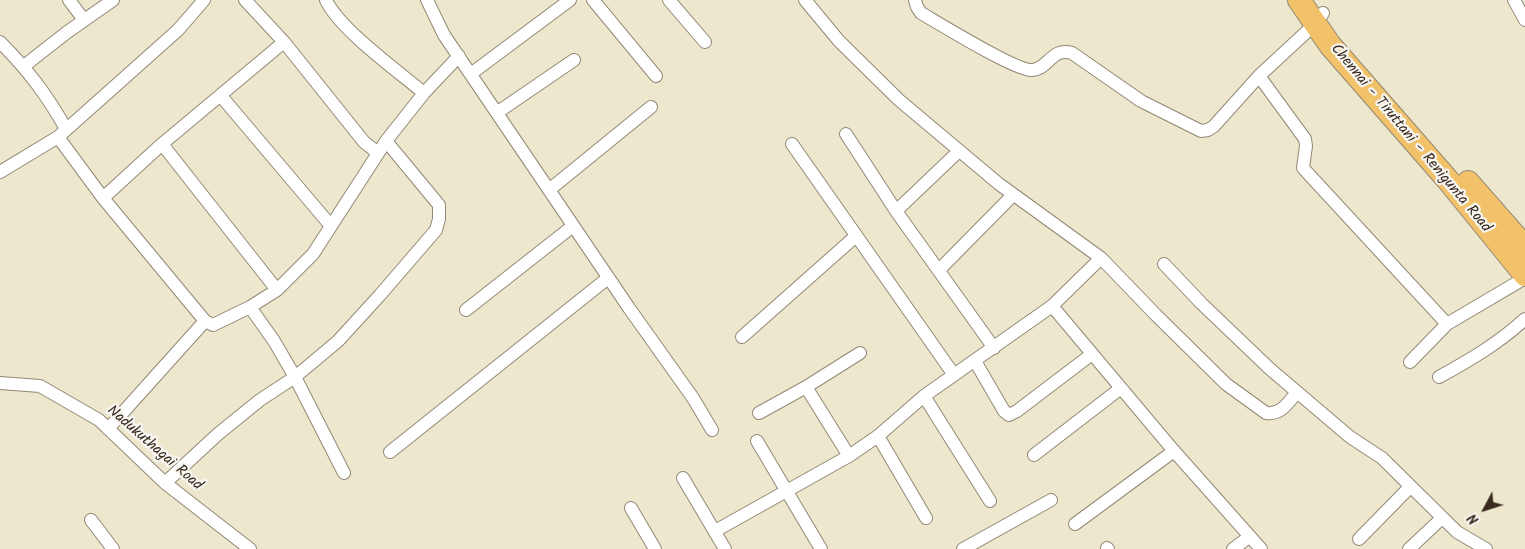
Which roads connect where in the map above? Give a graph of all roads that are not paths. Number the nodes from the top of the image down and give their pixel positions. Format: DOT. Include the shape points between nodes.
graph roads {
  1 [pos="69,0"];
  2 [pos="113,0"];
  3 [pos="204,0"];
  4 [pos="245,0"];
  5 [pos="326,0"];
  6 [pos="427,0"];
  7 [pos="570,0"];
  8 [pos="593,0"];
  9 [pos="669,0"];
  10 [pos="805,0"];
  11 [pos="915,0"];
  12 [pos="1299,0"];
  13 [pos="1514,0"];
  14 [pos="1317,12"];
  15 [pos="84,20"];
  16 [pos="1525,20"];
  17 [pos="0,42"];
  18 [pos="284,42"];
  19 [pos="704,42"];
  20 [pos="459,56"];
  21 [pos="574,60"];
  22 [pos="24,66"];
  23 [pos="472,73"];
  24 [pos="656,76"];
  25 [pos="1259,76"];
  26 [pos="424,94"];
  27 [pos="221,96"];
  28 [pos="651,107"];
  29 [pos="498,112"];
  30 [pos="62,133"];
  31 [pos="846,134"];
  32 [pos="386,141"];
  33 [pos="162,144"];
  34 [pos="792,144"];
  35 [pos="960,151"];
  36 [pos="378,153"];
  37 [pos="0,172"];
  38 [pos="549,190"];
  39 [pos="1014,194"];
  40 [pos="103,198"];
  41 [pos="896,211"];
  42 [pos="331,226"];
  43 [pos="574,226"];
  44 [pos="856,236"];
  45 [pos="1525,247"];
  46 [pos="1101,258"];
  47 [pos="1164,264"];
  48 [pos="939,270"];
  49 [pos="1525,276"];
  50 [pos="608,278"];
  51 [pos="277,290"];
  52 [pos="1052,306"];
  53 [pos="250,307"];
  54 [pos="466,310"];
  55 [pos="1525,318"];
  56 [pos="205,321"];
  57 [pos="1447,324"];
  58 [pos="742,337"];
  59 [pos="994,348"];
  60 [pos="860,353"];
  61 [pos="1092,354"];
  62 [pos="975,362"];
  63 [pos="1410,362"];
  64 [pos="954,375"];
  65 [pos="295,377"];
  66 [pos="1439,377"];
  67 [pos="0,383"];
  68 [pos="806,387"];
  69 [pos="1121,388"];
  70 [pos="1298,392"];
  71 [pos="924,396"];
  72 [pos="758,413"];
  73 [pos="108,429"];
  74 [pos="712,430"];
  75 [pos="878,436"];
  76 [pos="758,441"];
  77 [pos="1174,451"];
  78 [pos="390,452"];
  79 [pos="1034,455"];
  80 [pos="849,456"];
  81 [pos="344,473"];
  82 [pos="683,478"];
  83 [pos="165,482"];
  84 [pos="1410,486"];
  85 [pos="788,491"];
  86 [pos="1050,500"];
  87 [pos="990,501"];
  88 [pos="631,508"];
  89 [pos="926,518"];
  90 [pos="1442,518"];
  91 [pos="91,520"];
  92 [pos="1076,524"];
  93 [pos="715,531"];
  94 [pos="1249,537"];
  95 [pos="1359,539"];
  96 [pos="113,549"];
  97 [pos="250,549"];
  98 [pos="654,549"];
  99 [pos="725,549"];
  100 [pos="821,549"];
  101 [pos="963,549"];
  102 [pos="1233,549"];
  103 [pos="1261,549"];
  104 [pos="1409,549"];
  105 [pos="1486,549"];
  1 -- 15 [label="street"];
  2 -- 15 [label="street"];
  3 -- 30 [label="street" via="178,30"];
  4 -- 18 [label="street"];
  5 -- 26 [label="street" via="354,33"];
  6 -- 20 [label="street" via="444,35"];
  7 -- 23 [label="street"];
  8 -- 24 [label="street"];
  9 -- 19 [label="street"];
  10 -- 35 [label="street" via="839,41 899,100"];
  11 -- 25 [label="street" via="921,13 1028,70 1035,70 1064,50 1072,53 1141,101 1201,131 1214,126"];
  12 -- 14 [label="highway, Chennai - Tiruttani - Renigunta Road"];
  13 -- 16 [label="street"];
  14 -- 25 [label="street"];
  14 -- 45 [label="highway, Chennai - Tiruttani - Renigunta Road"];
  14 -- 49 [label="highway, Chennai - Tiruttani - Renigunta Road" via="1357,78 1447,179"];
  15 -- 22 [label="street"];
  17 -- 22 [label="street"];
  18 -- 27 [label="street"];
  18 -- 36 [label="street" via="364,142"];
  20 -- 23 [label="street"];
  20 -- 26 [label="street"];
  21 -- 29 [label="street"];
  22 -- 30 [label="street" via="52,103"];
  23 -- 29 [label="street"];
  25 -- 57 [label="street" via="1305,139 1303,168"];
  26 -- 32 [label="street"];
  27 -- 33 [label="street"];
  27 -- 42 [label="street"];
  28 -- 38 [label="street"];
  29 -- 38 [label="street"];
  30 -- 37 [label="street"];
  30 -- 40 [label="street"];
  31 -- 41 [label="street"];
  32 -- 36 [label="street"];
  32 -- 65 [label="street" via="438,205 436,230 338,341"];
  33 -- 40 [label="street"];
  33 -- 51 [label="street"];
  34 -- 44 [label="street"];
  35 -- 39 [label="street"];
  35 -- 41 [label="street"];
  36 -- 42 [label="street"];
  38 -- 43 [label="street"];
  39 -- 46 [label="street"];
  39 -- 48 [label="street"];
  40 -- 56 [label="street"];
  41 -- 48 [label="street"];
  42 -- 51 [label="street" via="313,254"];
  43 -- 50 [label="street"];
  43 -- 54 [label="street"];
  44 -- 58 [label="street"];
  44 -- 64 [label="street"];
  46 -- 52 [label="street"];
  46 -- 70 [label="street" via="1226,384 1266,413 1279,412"];
  47 -- 70 [label="street" via="1270,369"];
  48 -- 59 [label="street"];
  49 -- 57 [label="street"];
  50 -- 74 [label="street"];
  50 -- 78 [label="street"];
  51 -- 53 [label="street"];
  52 -- 59 [label="street"];
  52 -- 61 [label="street"];
  53 -- 56 [label="street" via="213,326"];
  53 -- 65 [label="street"];
  55 -- 66 [label="street" via="1477,355"];
  56 -- 73 [label="street"];
  57 -- 63 [label="street"];
  59 -- 62 [label="street"];
  60 -- 68 [label="street"];
  61 -- 62 [label="street" via="1009,415"];
  61 -- 69 [label="street"];
  62 -- 64 [label="street"];
  64 -- 71 [label="street"];
  65 -- 81 [label="street"];
  65 -- 83 [label="street" via="260,400"];
  67 -- 73 [label="street, Nadukuthagai Road" via="40,386"];
  68 -- 72 [label="street"];
  68 -- 80 [label="street"];
  69 -- 77 [label="street"];
  69 -- 79 [label="street"];
  70 -- 84 [label="street" via="1350,437 1382,458"];
  71 -- 75 [label="street"];
  71 -- 87 [label="street"];
  73 -- 83 [label="street, Nadukuthagai Road"];
  75 -- 80 [label="street"];
  75 -- 89 [label="street"];
  76 -- 85 [label="street"];
  77 -- 92 [label="street"];
  77 -- 94 [label="street"];
  80 -- 85 [label="street"];
  82 -- 93 [label="street"];
  83 -- 97 [label="street, Nadukuthagai Road"];
  84 -- 90 [label="street"];
  84 -- 95 [label="street"];
  85 -- 93 [label="street"];
  85 -- 100 [label="street"];
  86 -- 101 [label="street"];
  88 -- 98 [label="street"];
  90 -- 104 [label="street"];
  90 -- 105 [label="street" via="1457,532"];
  91 -- 96 [label="street"];
  93 -- 99 [label="street"];
  94 -- 102 [label="street"];
  94 -- 103 [label="street"];
}
